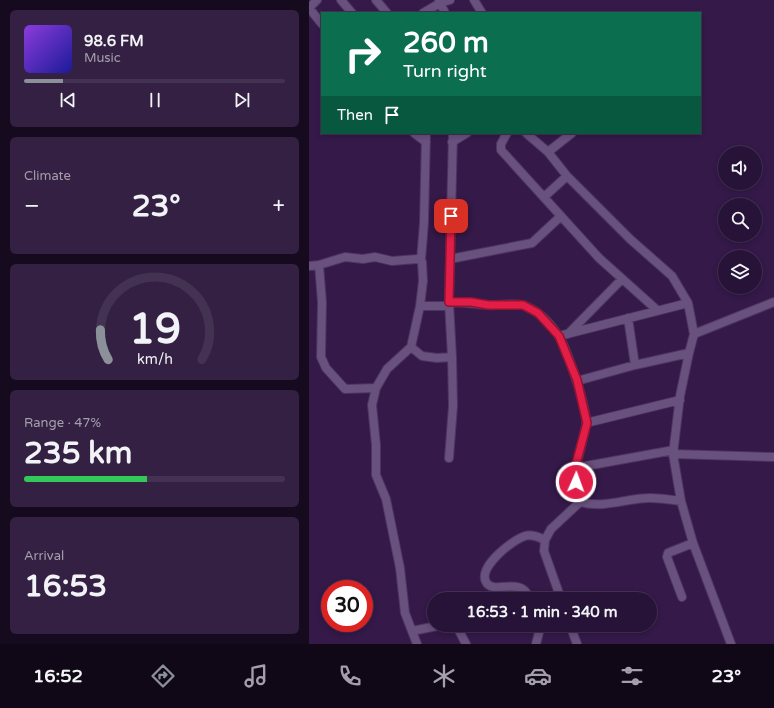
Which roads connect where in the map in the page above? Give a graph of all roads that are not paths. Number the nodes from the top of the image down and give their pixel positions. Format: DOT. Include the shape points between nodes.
graph roads {
  1 [pos="317,0"];
  2 [pos="341,0"];
  3 [pos="376,0"];
  4 [pos="450,0"];
  5 [pos="474,0"];
  6 [pos="440,2"];
  7 [pos="309,8"];
  8 [pos="351,12"];
  9 [pos="386,12"];
  10 [pos="425,12"];
  11 [pos="445,12"];
  12 [pos="481,12"];
  13 [pos="321,23"];
  14 [pos="453,134"];
  15 [pos="465,134"];
  16 [pos="506,134"];
  17 [pos="527,134"];
  18 [pos="570,134"];
  19 [pos="426,137"];
  20 [pos="452,142"];
  21 [pos="548,152"];
  22 [pos="567,176"];
  23 [pos="544,198"];
  24 [pos="561,216"];
  25 [pos="450,259"];
  26 [pos="421,260"];
  27 [pos="319,265"];
  28 [pos="309,266"];
  29 [pos="622,279"];
  30 [pos="774,302"];
  31 [pos="688,303"];
  32 [pos="449,304"];
  33 [pos="420,306"];
  34 [pos="657,310"];
  35 [pos="628,318"];
  36 [pos="568,334"];
  37 [pos="694,334"];
  38 [pos="559,336"];
  39 [pos="411,347"];
  40 [pos="689,353"];
  41 [pos="452,357"];
  42 [pos="635,365"];
  43 [pos="577,380"];
  44 [pos="376,388"];
  45 [pos="680,400"];
  46 [pos="587,423"];
  47 [pos="673,452"];
  48 [pos="774,457"];
  49 [pos="449,458"];
  50 [pos="575,468"];
  51 [pos="681,501"];
  52 [pos="580,502"];
  53 [pos="545,540"];
  54 [pos="693,543"];
  55 [pos="526,592"];
  56 [pos="559,592"];
  57 [pos="682,597"];
  58 [pos="427,628"];
  59 [pos="412,631"];
  60 [pos="460,632"];
  61 [pos="539,632"];
  62 [pos="573,632"];
  63 [pos="417,644"];
  64 [pos="466,644"];
  65 [pos="536,644"];
  66 [pos="577,644"];
  67 [pos="731,644"];
  1 -- 7 [label="street"];
  2 -- 8 [label="street"];
  3 -- 9 [label="street"];
  4 -- 6 [label="street"];
  5 -- 12 [label="street"];
  6 -- 10 [label="street"];
  6 -- 11 [label="street"];
  7 -- 13 [label="street"];
  14 -- 20 [label="street"];
  15 -- 20 [label="street"];
  16 -- 23 [label="street" via="501,150"];
  17 -- 21 [label="street"];
  18 -- 21 [label="street"];
  19 -- 26 [label="street" via="425,223"];
  20 -- 25 [label="street"];
  21 -- 22 [label="street"];
  22 -- 23 [label="street"];
  22 -- 31 [label="street" via="630,240 672,276"];
  23 -- 24 [label="street"];
  24 -- 25 [label="street" via="532,243"];
  24 -- 29 [label="street"];
  25 -- 32 [label="street"];
  26 -- 27 [label="street" via="392,261 375,257 345,257"];
  26 -- 33 [label="street" via="423,281"];
  27 -- 28 [label="street"];
  27 -- 44 [label="street" via="322,302 321,357 326,368 345,389"];
  29 -- 34 [label="street"];
  29 -- 36 [label="street"];
  30 -- 37 [label="street"];
  31 -- 34 [label="street"];
  31 -- 37 [label="street"];
  32 -- 33 [label="street"];
  32 -- 38 [label="street" via="471,302 488,305 523,305 538,313"];
  32 -- 41 [label="street"];
  33 -- 39 [label="street"];
  34 -- 35 [label="street"];
  35 -- 36 [label="street"];
  35 -- 42 [label="street"];
  36 -- 38 [label="street"];
  37 -- 40 [label="street"];
  38 -- 43 [label="street"];
  39 -- 41 [label="street" via="422,356"];
  39 -- 44 [label="street" via="387,369"];
  40 -- 42 [label="street"];
  40 -- 45 [label="street"];
  41 -- 49 [label="street" via="453,406"];
  42 -- 43 [label="street"];
  43 -- 46 [label="street"];
  44 -- 59 [label="street" via="372,405 376,475 385,499 400,568 405,613"];
  45 -- 46 [label="street"];
  45 -- 47 [label="street"];
  46 -- 50 [label="street"];
  47 -- 48 [label="street"];
  47 -- 50 [label="street"];
  47 -- 51 [label="street"];
  50 -- 52 [label="street" via="577,496"];
  51 -- 52 [label="street" via="650,498 610,504"];
  51 -- 54 [label="street"];
  52 -- 53 [label="street" via="551,529"];
  53 -- 55 [label="street" via="535,535 511,542 501,550 485,571 486,583 492,587 515,586"];
  53 -- 56 [label="street" via="544,551"];
  54 -- 57 [label="street" via="668,553 667,556"];
  54 -- 67 [label="street"];
  58 -- 59 [label="street"];
  59 -- 63 [label="street"];
  60 -- 64 [label="street"];
  61 -- 65 [label="street"];
  62 -- 66 [label="street"];
}
